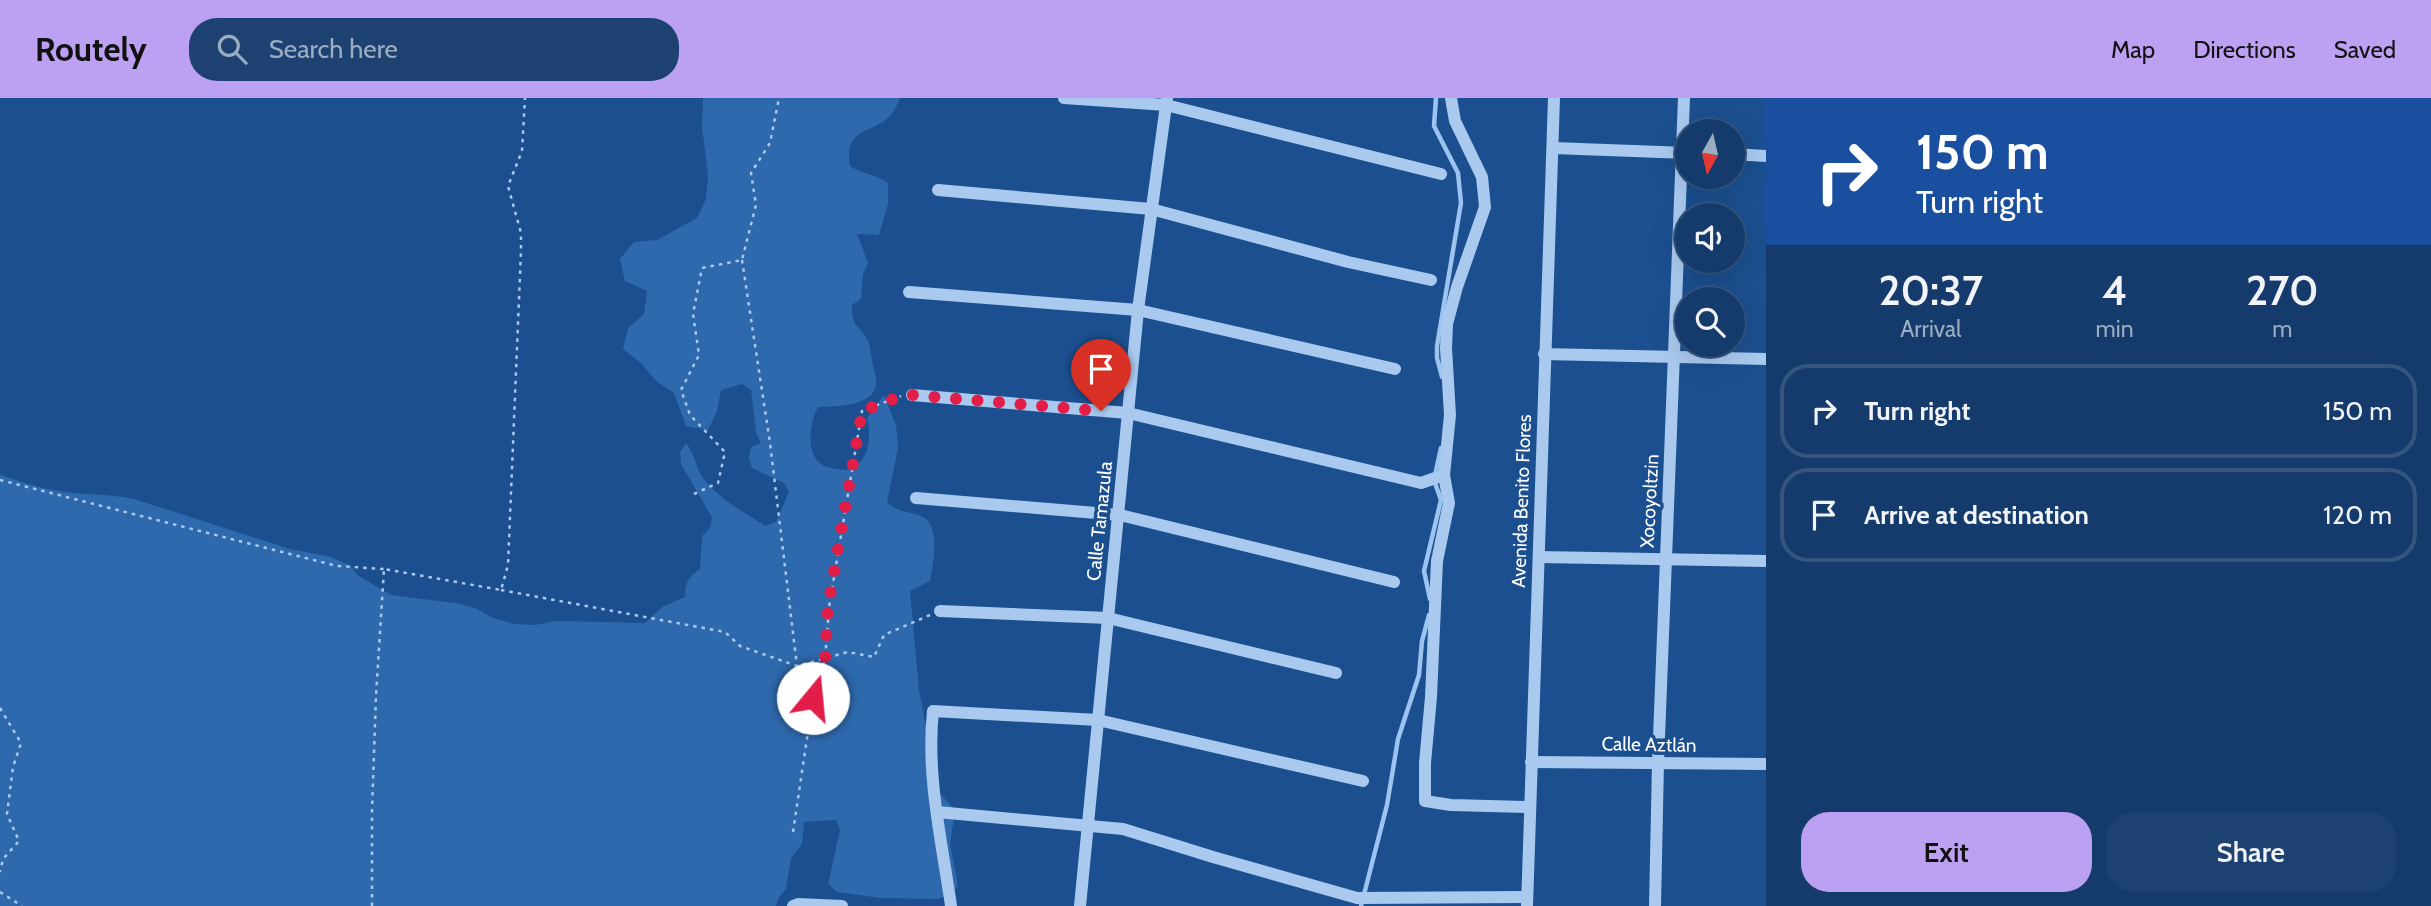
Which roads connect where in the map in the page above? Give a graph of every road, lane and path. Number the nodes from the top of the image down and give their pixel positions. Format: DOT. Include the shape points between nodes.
graph roads {
  1 [pos="525,98"];
  2 [pos="779,98"];
  3 [pos="1064,98"];
  4 [pos="1451,98"];
  5 [pos="1554,98"];
  6 [pos="1684,98"];
  7 [pos="1167,102"];
  8 [pos="1684,119"];
  9 [pos="1553,148"];
  10 [pos="1675,153"];
  11 [pos="1745,155"];
  12 [pos="1766,156"];
  13 [pos="1441,174"];
  14 [pos="1683,189"];
  15 [pos="938,190"];
  16 [pos="1151,209"];
  17 [pos="742,260"];
  18 [pos="1431,280"];
  19 [pos="1678,287"];
  20 [pos="909,292"];
  21 [pos="1138,310"];
  22 [pos="1544,354"];
  23 [pos="1675,357"];
  24 [pos="1766,359"];
  25 [pos="1395,369"];
  26 [pos="912,395"];
  27 [pos="1128,413"];
  28 [pos="1444,475"];
  29 [pos="0,480"];
  30 [pos="694,494"];
  31 [pos="916,498"];
  32 [pos="1120,515"];
  33 [pos="1539,557"];
  34 [pos="1666,559"];
  35 [pos="1766,561"];
  36 [pos="384,569"];
  37 [pos="1394,582"];
  38 [pos="501,590"];
  39 [pos="940,611"];
  40 [pos="1108,618"];
  41 [pos="825,660"];
  42 [pos="797,666"];
  43 [pos="1336,673"];
  44 [pos="0,708"];
  45 [pos="1098,720"];
  46 [pos="1531,762"];
  47 [pos="1658,763"];
  48 [pos="1766,764"];
  49 [pos="1363,782"];
  50 [pos="1530,807"];
  51 [pos="937,812"];
  52 [pos="1088,824"];
  53 [pos="793,832"];
  54 [pos="0,872"];
  55 [pos="0,892"];
  56 [pos="1411,902"];
  57 [pos="1527,902"];
  58 [pos="22,906"];
  59 [pos="372,906"];
  60 [pos="793,906"];
  61 [pos="842,906"];
  62 [pos="951,906"];
  63 [pos="1080,906"];
  64 [pos="1655,906"];
  1 -- 38 [label="path" via="520,161 508,182 521,251 508,565"];
  2 -- 17 [label="path" via="770,143 751,173 756,205"];
  3 -- 7 [label="street"];
  4 -- 28 [label="street" via="1455,121 1482,177 1485,199 1447,324 1450,415"];
  5 -- 9 [label="street, Avenida Benito Flores"];
  6 -- 8 [label="street, Xocoyoltzin"];
  7 -- 13 [label="street"];
  7 -- 16 [label="street, Calle Tamazula"];
  9 -- 10 [label="street"];
  9 -- 22 [label="street, Avenida Benito Flores"];
  11 -- 12 [label="street"];
  14 -- 19 [label="street, Xocoyoltzin"];
  15 -- 16 [label="street"];
  16 -- 18 [label="street"];
  16 -- 21 [label="street, Calle Tamazula"];
  17 -- 30 [label="path" via="702,268 695,302 699,355 681,390 690,415 724,452 719,483"];
  17 -- 42 [label="path"];
  20 -- 21 [label="street"];
  21 -- 25 [label="street"];
  21 -- 27 [label="street, Calle Tamazula"];
  22 -- 23 [label="street"];
  22 -- 33 [label="street, Avenida Benito Flores"];
  23 -- 24 [label="street"];
  23 -- 34 [label="street, Xocoyoltzin"];
  26 -- 27 [label="street"];
  26 -- 41 [label="path" via="862,411 828,607"];
  27 -- 28 [label="street" via="1421,483"];
  27 -- 32 [label="street, Calle Tamazula"];
  28 -- 50 [label="street" via="1448,503 1437,561 1425,801"];
  29 -- 36 [label="path" via="337,566"];
  31 -- 32 [label="street"];
  32 -- 37 [label="street"];
  32 -- 40 [label="street, Calle Tamazula"];
  33 -- 34 [label="street"];
  33 -- 46 [label="street, Avenida Benito Flores"];
  34 -- 35 [label="street"];
  34 -- 47 [label="street, Xocoyoltzin"];
  36 -- 38 [label="path"];
  36 -- 59 [label="path" via="376,695"];
  38 -- 42 [label="path" via="725,632 740,646"];
  39 -- 40 [label="street"];
  39 -- 41 [label="path" via="884,635 874,657 848,652"];
  40 -- 43 [label="street"];
  40 -- 45 [label="street, Calle Tamazula"];
  41 -- 42 [label="path"];
  41 -- 53 [label="path" via="813,698"];
  44 -- 54 [label="path" via="21,743 7,814 19,841 3,859"];
  45 -- 49 [label="street"];
  45 -- 51 [label="street" via="933,712 931,764"];
  45 -- 52 [label="street, Calle Tamazula"];
  46 -- 47 [label="street, Calle Aztlán"];
  46 -- 50 [label="street, Avenida Benito Flores"];
  47 -- 48 [label="street, Calle Aztlán"];
  47 -- 64 [label="street, Xocoyoltzin"];
  50 -- 57 [label="street, Avenida Benito Flores"];
  51 -- 52 [label="street"];
  51 -- 62 [label="street"];
  52 -- 56 [label="street" via="1123,829 1357,898"];
  52 -- 63 [label="street, Calle Tamazula"];
  55 -- 58 [label="path"];
  56 -- 57 [label="street"];
  60 -- 61 [label="street"];
}
